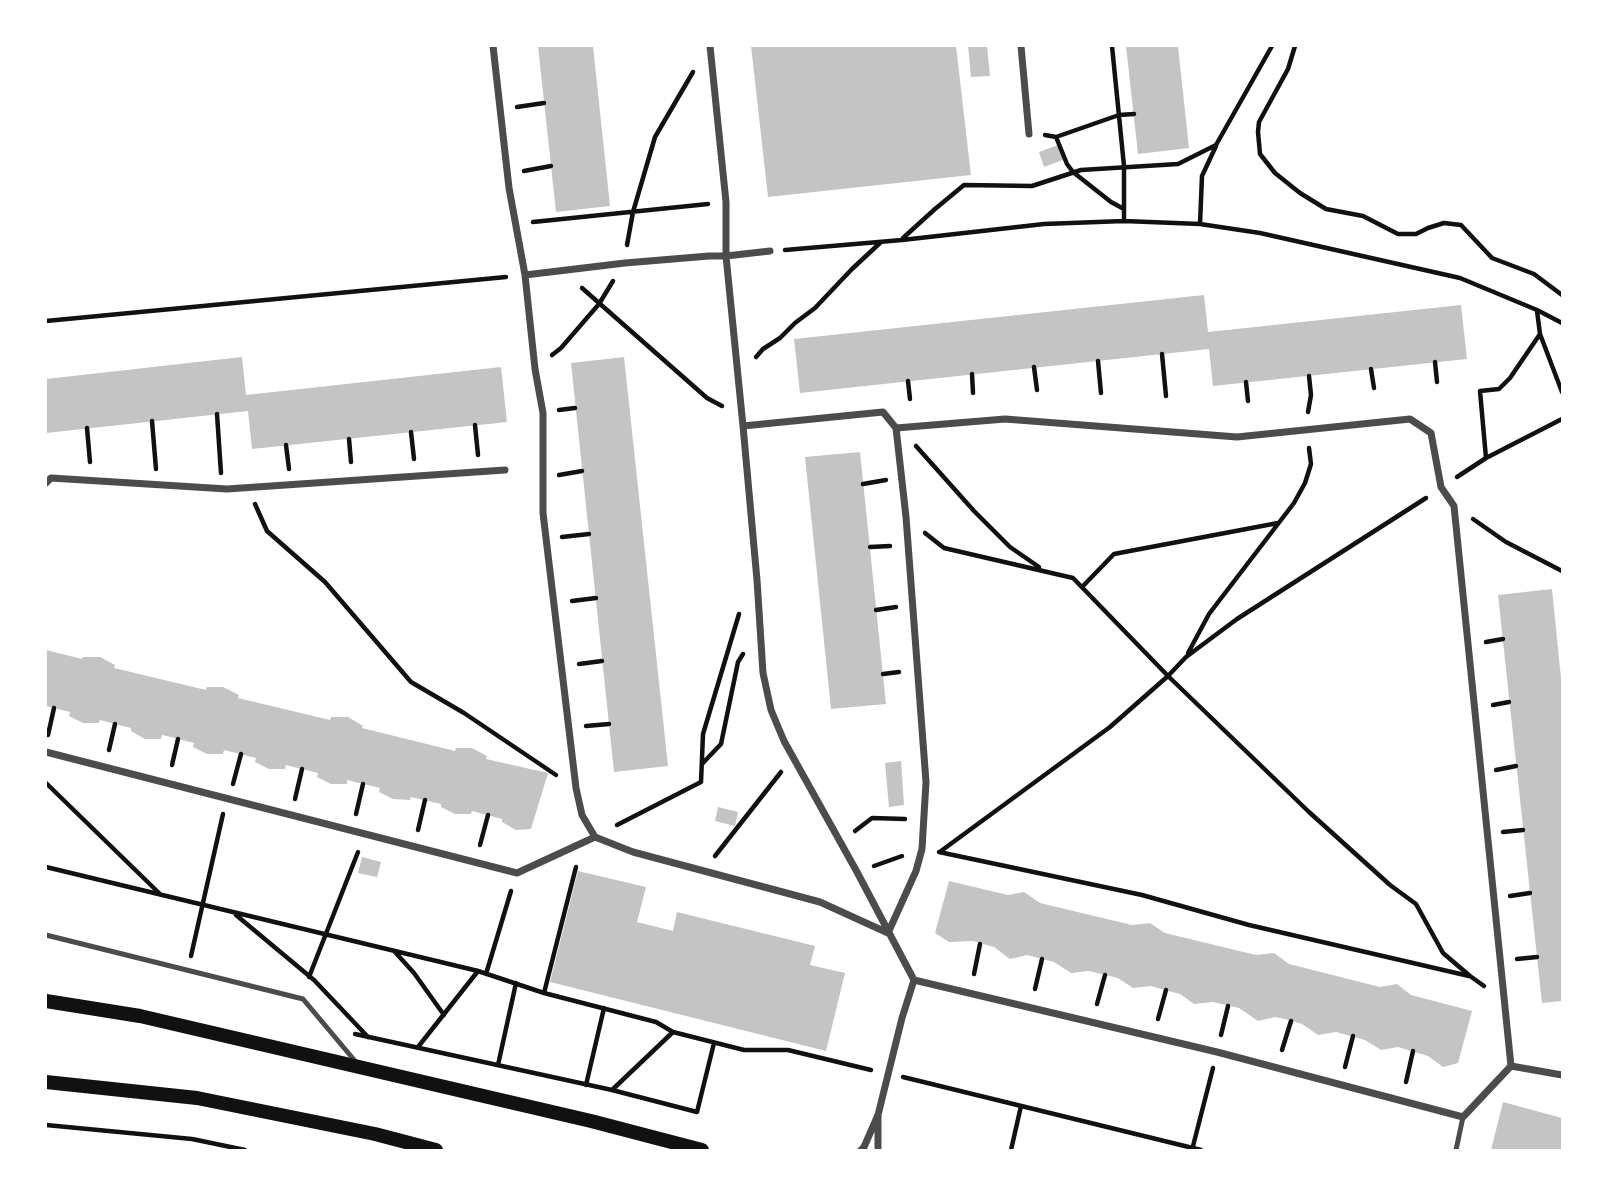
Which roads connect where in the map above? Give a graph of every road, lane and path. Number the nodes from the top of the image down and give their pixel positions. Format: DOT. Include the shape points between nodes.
graph roads {
  1 [pos="493,46"];
  2 [pos="710,46"];
  3 [pos="1021,46"];
  4 [pos="1112,46"];
  5 [pos="1272,46"];
  6 [pos="1295,46"];
  7 [pos="711,62"];
  8 [pos="544,103"];
  9 [pos="516,107"];
  10 [pos="1134,114"];
  11 [pos="1119,115"];
  12 [pos="1029,134"];
  13 [pos="1056,136"];
  14 [pos="1216,145"];
  15 [pos="551,166"];
  16 [pos="1124,166"];
  17 [pos="522,171"];
  18 [pos="1073,173"];
  19 [pos="726,202"];
  20 [pos="1125,209"];
  21 [pos="633,212"];
  22 [pos="1125,221"];
  23 [pos="528,222"];
  24 [pos="1200,224"];
  25 [pos="902,240"];
  26 [pos="882,242"];
  27 [pos="770,251"];
  28 [pos="726,256"];
  29 [pos="625,263"];
  30 [pos="565,271"];
  31 [pos="524,275"];
  32 [pos="1563,295"];
  33 [pos="599,303"];
  34 [pos="1537,310"];
  35 [pos="46,321"];
  36 [pos="1563,323"];
  37 [pos="1540,334"];
  38 [pos="1162,354"];
  39 [pos="1098,361"];
  40 [pos="1435,362"];
  41 [pos="1034,368"];
  42 [pos="535,369"];
  43 [pos="1371,369"];
  44 [pos="972,374"];
  45 [pos="738,376"];
  46 [pos="1309,376"];
  47 [pos="908,381"];
  48 [pos="1246,382"];
  49 [pos="1437,382"];
  50 [pos="1374,388"];
  51 [pos="1037,390"];
  52 [pos="1563,392"];
  53 [pos="973,393"];
  54 [pos="1101,393"];
  55 [pos="1166,396"];
  56 [pos="910,399"];
  57 [pos="1248,401"];
  58 [pos="217,414"];
  59 [pos="742,416"];
  60 [pos="1563,419"];
  61 [pos="152,421"];
  62 [pos="475,425"];
  63 [pos="743,426"];
  64 [pos="87,428"];
  65 [pos="895,428"];
  66 [pos="1306,430"];
  67 [pos="411,432"];
  68 [pos="922,451"];
  69 [pos="1486,458"];
  70 [pos="505,470"];
  71 [pos="480,472"];
  72 [pos="416,476"];
  73 [pos="92,481"];
  74 [pos="46,483"];
  75 [pos="157,485"];
  76 [pos="1441,487"];
  77 [pos="247,488"];
  78 [pos="223,489"];
  79 [pos="1454,506"];
  80 [pos="906,517"];
  81 [pos="1279,522"];
  82 [pos="1043,570"];
  83 [pos="1563,571"];
  84 [pos="1083,586"];
  85 [pos="745,604"];
  86 [pos="743,652"];
  87 [pos="1186,657"];
  88 [pos="1168,676"];
  89 [pos="54,708"];
  90 [pos="115,724"];
  91 [pos="178,739"];
  92 [pos="46,750"];
  93 [pos="241,754"];
  94 [pos="702,765"];
  95 [pos="105,768"];
  96 [pos="783,768"];
  97 [pos="302,769"];
  98 [pos="46,783"];
  99 [pos="167,783"];
  100 [pos="363,784"];
  101 [pos="576,788"];
  102 [pos="228,800"];
  103 [pos="425,800"];
  104 [pos="488,815"];
  105 [pos="291,816"];
  106 [pos="924,819"];
  107 [pos="352,831"];
  108 [pos="365,835"];
  109 [pos="595,837"];
  110 [pos="840,841"];
  111 [pos="414,847"];
  112 [pos="922,849"];
  113 [pos="939,852"];
  114 [pos="476,863"];
  115 [pos="46,867"];
  116 [pos="702,871"];
  117 [pos="857,872"];
  118 [pos="517,873"];
  119 [pos="161,894"];
  120 [pos="202,905"];
  121 [pos="233,912"];
  122 [pos="888,933"];
  123 [pos="46,935"];
  124 [pos="326,935"];
  125 [pos="980,944"];
  126 [pos="394,951"];
  127 [pos="1042,959"];
  128 [pos="187,970"];
  129 [pos="478,971"];
  130 [pos="486,974"];
  131 [pos="974,974"];
  132 [pos="1105,975"];
  133 [pos="310,976"];
  134 [pos="1470,976"];
  135 [pos="914,980"];
  136 [pos="516,983"];
  137 [pos="1035,989"];
  138 [pos="1166,990"];
  139 [pos="544,993"];
  140 [pos="303,999"];
  141 [pos="1504,999"];
  142 [pos="46,1001"];
  143 [pos="1097,1004"];
  144 [pos="1228,1006"];
  145 [pos="604,1008"];
  146 [pos="444,1015"];
  147 [pos="1158,1019"];
  148 [pos="1291,1021"];
  149 [pos="327,1028"];
  150 [pos="673,1032"];
  151 [pos="1353,1036"];
  152 [pos="369,1037"];
  153 [pos="714,1043"];
  154 [pos="418,1048"];
  155 [pos="1282,1051"];
  156 [pos="1413,1051"];
  157 [pos="1217,1052"];
  158 [pos="498,1065"];
  159 [pos="359,1066"];
  160 [pos="1345,1066"];
  161 [pos="1511,1066"];
  162 [pos="873,1070"];
  163 [pos="1563,1075"];
  164 [pos="905,1077"];
  165 [pos="46,1082"];
  166 [pos="1406,1082"];
  167 [pos="586,1085"];
  168 [pos="599,1088"];
  169 [pos="612,1090"];
  170 [pos="597,1098"];
  171 [pos="1021,1106"];
  172 [pos="878,1115"];
  173 [pos="1463,1117"];
  174 [pos="46,1125"];
  175 [pos="1192,1149"];
  176 [pos="245,1150"];
  177 [pos="436,1150"];
  178 [pos="702,1150"];
  179 [pos="861,1150"];
  180 [pos="878,1150"];
  181 [pos="1011,1150"];
  182 [pos="1201,1150"];
  183 [pos="1456,1150"];
  1 -- 31 [label="street"];
  2 -- 7 [label="street"];
  3 -- 12 [label="street"];
  4 -- 11 [label="path"];
  5 -- 14 [label="path"];
  6 -- 32 [label="path" via="1288,69 1259,122 1260,154 1275,173 1326,209 1363,216 1398,233 1416,234 1444,223 1461,225 1492,258 1534,274"];
  7 -- 19 [label="street"];
  7 -- 21 [label="path" via="692,72 655,137"];
  8 -- 9 [label="path"];
  10 -- 11 [label="path"];
  11 -- 13 [label="path"];
  11 -- 16 [label="path"];
  12 -- 13 [label="path"];
  13 -- 18 [label="path"];
  14 -- 16 [label="path" via="1178,164"];
  14 -- 24 [label="path" via="1202,176"];
  15 -- 17 [label="path"];
  16 -- 18 [label="path"];
  16 -- 20 [label="path"];
  18 -- 20 [label="path"];
  18 -- 25 [label="path" via="1032,186 964,186"];
  19 -- 21 [label="path"];
  19 -- 28 [label="street"];
  20 -- 22 [label="path"];
  21 -- 23 [label="path"];
  21 -- 29 [label="path"];
  22 -- 24 [label="path"];
  22 -- 25 [label="path" via="1044,223"];
  24 -- 34 [label="path" via="1460,278"];
  25 -- 26 [label="path"];
  26 -- 27 [label="path"];
  26 -- 45 [label="path"];
  27 -- 28 [label="street"];
  28 -- 29 [label="street"];
  28 -- 45 [label="street"];
  29 -- 30 [label="street"];
  29 -- 33 [label="path"];
  30 -- 31 [label="street"];
  30 -- 33 [label="path"];
  31 -- 35 [label="path"];
  31 -- 42 [label="street"];
  33 -- 42 [label="path" via="561,348"];
  33 -- 59 [label="path" via="707,398"];
  34 -- 36 [label="path"];
  34 -- 37 [label="path"];
  37 -- 52 [label="path"];
  37 -- 69 [label="path" via="1499,389 1480,391"];
  38 -- 55 [label="path"];
  39 -- 54 [label="path"];
  40 -- 49 [label="path"];
  41 -- 51 [label="path"];
  42 -- 101 [label="street" via="543,413 543,513"];
  43 -- 50 [label="path"];
  44 -- 53 [label="path"];
  45 -- 59 [label="street"];
  46 -- 66 [label="path"];
  47 -- 56 [label="path"];
  48 -- 57 [label="path"];
  58 -- 78 [label="path"];
  59 -- 63 [label="street"];
  60 -- 69 [label="path"];
  61 -- 75 [label="path"];
  62 -- 71 [label="path"];
  63 -- 65 [label="street" via="883,412"];
  63 -- 110 [label="street" via="763,673 771,709"];
  64 -- 73 [label="path"];
  65 -- 66 [label="street" via="1005,419 1237,437"];
  65 -- 80 [label="street"];
  66 -- 76 [label="street" via="1410,419 1431,433"];
  66 -- 81 [label="path" via="1311,464 1306,483"];
  67 -- 72 [label="path"];
  68 -- 82 [label="path" via="1010,547"];
  69 -- 76 [label="path"];
  70 -- 71 [label="street"];
  71 -- 72 [label="street"];
  72 -- 77 [label="street"];
  73 -- 74 [label="street" via="51,478"];
  73 -- 75 [label="street"];
  75 -- 78 [label="street"];
  76 -- 79 [label="street"];
  76 -- 87 [label="path"];
  77 -- 78 [label="street"];
  77 -- 101 [label="path" via="267,531 325,582 411,682"];
  79 -- 83 [label="path" via="1506,542"];
  79 -- 141 [label="street"];
  80 -- 82 [label="path" via="944,548"];
  80 -- 106 [label="street" via="926,782"];
  81 -- 84 [label="path" via="1114,554"];
  81 -- 87 [label="path" via="1209,614"];
  82 -- 84 [label="path" via="1073,578"];
  84 -- 88 [label="path"];
  85 -- 94 [label="path" via="703,734"];
  86 -- 94 [label="path" via="721,744"];
  87 -- 88 [label="path"];
  88 -- 113 [label="path" via="1110,727"];
  88 -- 134 [label="path" via="1309,813 1416,904 1443,953"];
  89 -- 92 [label="path"];
  90 -- 95 [label="path"];
  91 -- 99 [label="path"];
  92 -- 95 [label="street"];
  93 -- 102 [label="path"];
  94 -- 109 [label="path" via="701,782"];
  95 -- 99 [label="street"];
  96 -- 116 [label="path"];
  97 -- 105 [label="path"];
  98 -- 119 [label="path"];
  99 -- 102 [label="street"];
  100 -- 107 [label="path"];
  101 -- 109 [label="street" via="582,814"];
  102 -- 105 [label="street"];
  102 -- 120 [label="path"];
  103 -- 111 [label="path"];
  104 -- 114 [label="path"];
  105 -- 107 [label="street"];
  106 -- 110 [label="path" via="872,818"];
  106 -- 112 [label="street"];
  107 -- 108 [label="street"];
  108 -- 111 [label="street"];
  108 -- 124 [label="path"];
  109 -- 116 [label="street"];
  109 -- 118 [label="street"];
  109 -- 139 [label="path" via="575,870"];
  110 -- 117 [label="street"];
  111 -- 114 [label="street"];
  112 -- 113 [label="path"];
  112 -- 117 [label="path"];
  112 -- 122 [label="street"];
  113 -- 134 [label="path" via="1142,895"];
  114 -- 118 [label="street"];
  115 -- 119 [label="path"];
  116 -- 122 [label="street" via="820,902"];
  117 -- 122 [label="street"];
  118 -- 130 [label="path"];
  119 -- 120 [label="path"];
  120 -- 121 [label="path"];
  120 -- 128 [label="path"];
  121 -- 124 [label="path"];
  121 -- 133 [label="path"];
  122 -- 135 [label="street"];
  123 -- 128 [label="lane"];
  124 -- 126 [label="path"];
  124 -- 133 [label="path"];
  125 -- 131 [label="path"];
  126 -- 129 [label="path"];
  126 -- 146 [label="path"];
  127 -- 137 [label="path"];
  128 -- 140 [label="lane"];
  129 -- 130 [label="path"];
  129 -- 146 [label="path"];
  130 -- 136 [label="path"];
  132 -- 143 [label="path"];
  133 -- 140 [label="path"];
  133 -- 152 [label="path"];
  134 -- 141 [label="path"];
  135 -- 157 [label="street"];
  135 -- 172 [label="street"];
  136 -- 139 [label="path"];
  136 -- 158 [label="path"];
  138 -- 147 [label="path"];
  139 -- 145 [label="path"];
  140 -- 149 [label="lane"];
  141 -- 161 [label="street"];
  142 -- 159 [label="main road" via="140,1016"];
  144 -- 157 [label="path"];
  145 -- 150 [label="path" via="656,1022"];
  145 -- 167 [label="path"];
  146 -- 154 [label="path"];
  148 -- 155 [label="path"];
  149 -- 152 [label="path"];
  149 -- 159 [label="lane"];
  150 -- 153 [label="path"];
  150 -- 169 [label="path"];
  151 -- 160 [label="path"];
  152 -- 154 [label="path"];
  153 -- 162 [label="path" via="744,1050 788,1051"];
  153 -- 169 [label="path" via="696,1112"];
  154 -- 158 [label="path"];
  156 -- 166 [label="path"];
  157 -- 173 [label="street"];
  157 -- 175 [label="path"];
  158 -- 167 [label="path"];
  159 -- 178 [label="main road"];
  161 -- 163 [label="street"];
  161 -- 173 [label="street"];
  164 -- 171 [label="path"];
  165 -- 177 [label="main road" via="197,1098"];
  167 -- 168 [label="path"];
  168 -- 169 [label="path"];
  168 -- 170 [label="path"];
  171 -- 175 [label="path"];
  171 -- 181 [label="path"];
  172 -- 179 [label="street"];
  172 -- 180 [label="street"];
  173 -- 183 [label="lane"];
  174 -- 176 [label="path" via="192,1139"];
  175 -- 182 [label="path"];
}
